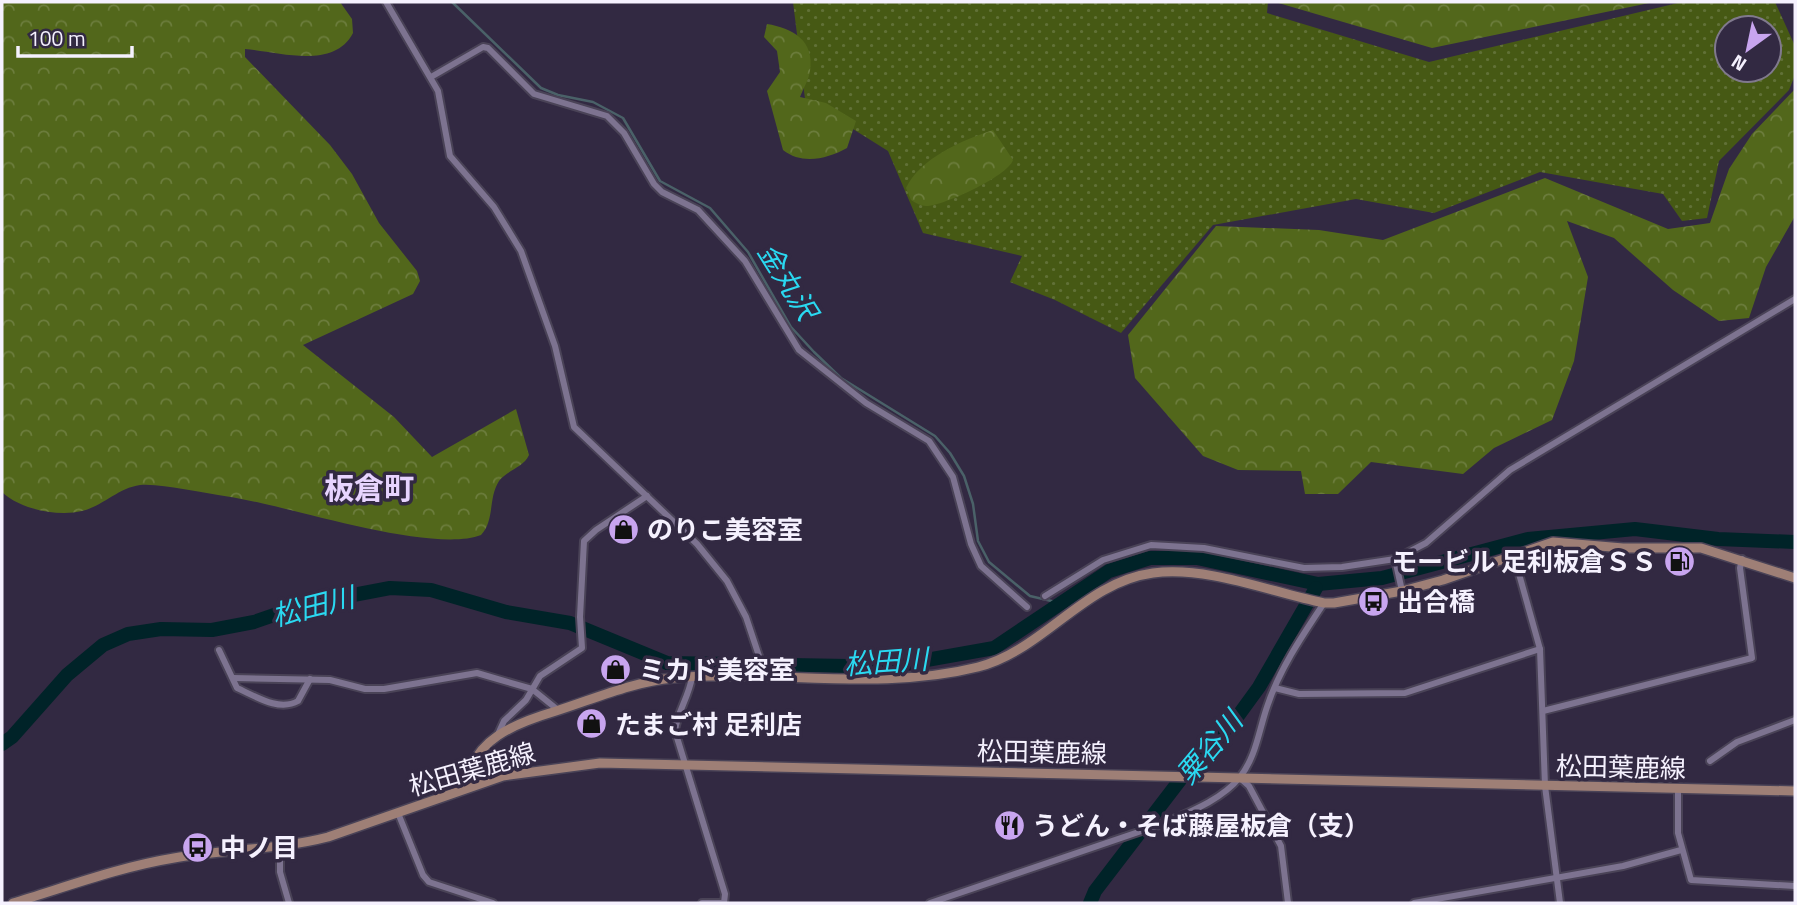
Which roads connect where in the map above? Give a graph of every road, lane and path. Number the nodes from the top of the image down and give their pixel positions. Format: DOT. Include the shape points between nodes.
graph roads {
  1 [pos="386,2"];
  2 [pos="431,77"];
  3 [pos="1795,299"];
  4 [pos="647,496"];
  5 [pos="1514,556"];
  6 [pos="1742,559"];
  7 [pos="1396,562"];
  8 [pos="1795,579"];
  9 [pos="1401,589"];
  10 [pos="1045,596"];
  11 [pos="1321,603"];
  12 [pos="1027,607"];
  13 [pos="1540,649"];
  14 [pos="219,650"];
  15 [pos="692,677"];
  16 [pos="766,677"];
  17 [pos="233,678"];
  18 [pos="310,679"];
  19 [pos="1275,688"];
  20 [pos="532,689"];
  21 [pos="558,710"];
  22 [pos="1543,711"];
  23 [pos="1795,720"];
  24 [pos="499,732"];
  25 [pos="1710,761"];
  26 [pos="685,765"];
  27 [pos="1240,778"];
  28 [pos="1545,786"];
  29 [pos="466,788"];
  30 [pos="1678,788"];
  31 [pos="1795,791"];
  32 [pos="398,813"];
  33 [pos="280,845"];
  34 [pos="1681,850"];
  35 [pos="1556,878"];
  36 [pos="1795,886"];
  37 [pos="13,903"];
  38 [pos="289,903"];
  39 [pos="493,903"];
  40 [pos="702,903"];
  41 [pos="723,903"];
  42 [pos="930,903"];
  43 [pos="1288,903"];
  44 [pos="1414,903"];
  45 [pos="1560,903"];
  1 -- 2 [label="street"];
  2 -- 4 [label="street" via="445,115 450,156 494,207 521,251 555,346 574,427"];
  2 -- 12 [label="street" via="482,47 488,48 534,93 607,116 624,133 654,184 704,215 745,261 799,350 839,384 938,451 953,477 981,566"];
  3 -- 7 [label="street" via="1513,468 1426,543"];
  4 -- 16 [label="street" via="697,544 727,581 747,617"];
  4 -- 20 [label="street" via="584,541 582,648 544,672"];
  5 -- 6 [label="main road" via="1553,542 1575,542 1623,548 1701,548"];
  5 -- 9 [label="main road"];
  5 -- 13 [label="street"];
  6 -- 8 [label="main road"];
  6 -- 22 [label="street" via="1752,658"];
  7 -- 9 [label="street"];
  7 -- 10 [label="street" via="1312,569 1204,548 1152,545 1103,559"];
  9 -- 11 [label="main road"];
  11 -- 16 [label="main road" via="1217,578 1154,573 1101,592 1022,648 981,666 913,676"];
  11 -- 19 [label="street"];
  13 -- 19 [label="street" via="1405,693 1299,694"];
  13 -- 22 [label="street"];
  14 -- 17 [label="street"];
  15 -- 16 [label="main road"];
  15 -- 21 [label="main road" via="629,686"];
  15 -- 26 [label="street" via="688,697 676,718"];
  17 -- 18 [label="street"];
  17 -- 18 [label="street" via="237,688 285,705 298,701"];
  18 -- 20 [label="street" via="384,689 477,673"];
  19 -- 27 [label="street"];
  20 -- 21 [label="street"];
  20 -- 24 [label="street"];
  21 -- 24 [label="main road"];
  22 -- 28 [label="street"];
  23 -- 25 [label="street" via="1737,742"];
  24 -- 29 [label="main road" via="472,768"];
  26 -- 27 [label="main road, 松田葉鹿線"];
  26 -- 29 [label="main road, 松田葉鹿線" via="572,765 503,776"];
  26 -- 41 [label="street" via="725,894"];
  27 -- 28 [label="main road, 松田葉鹿線"];
  27 -- 42 [label="street" via="1196,809 1152,828"];
  27 -- 43 [label="street" via="1249,786 1281,846"];
  28 -- 30 [label="main road, 松田葉鹿線"];
  28 -- 35 [label="street"];
  29 -- 32 [label="main road, 松田葉鹿線"];
  30 -- 31 [label="main road, 松田葉鹿線"];
  30 -- 34 [label="street"];
  32 -- 33 [label="main road, 松田葉鹿線" via="328,837"];
  32 -- 39 [label="street" via="429,882"];
  33 -- 37 [label="main road, 松田葉鹿線" via="148,863"];
  33 -- 38 [label="street" via="280,872"];
  34 -- 35 [label="street"];
  34 -- 36 [label="street" via="1691,880"];
  35 -- 44 [label="street"];
  35 -- 45 [label="street"];
  40 -- 41 [label="street"];
}
